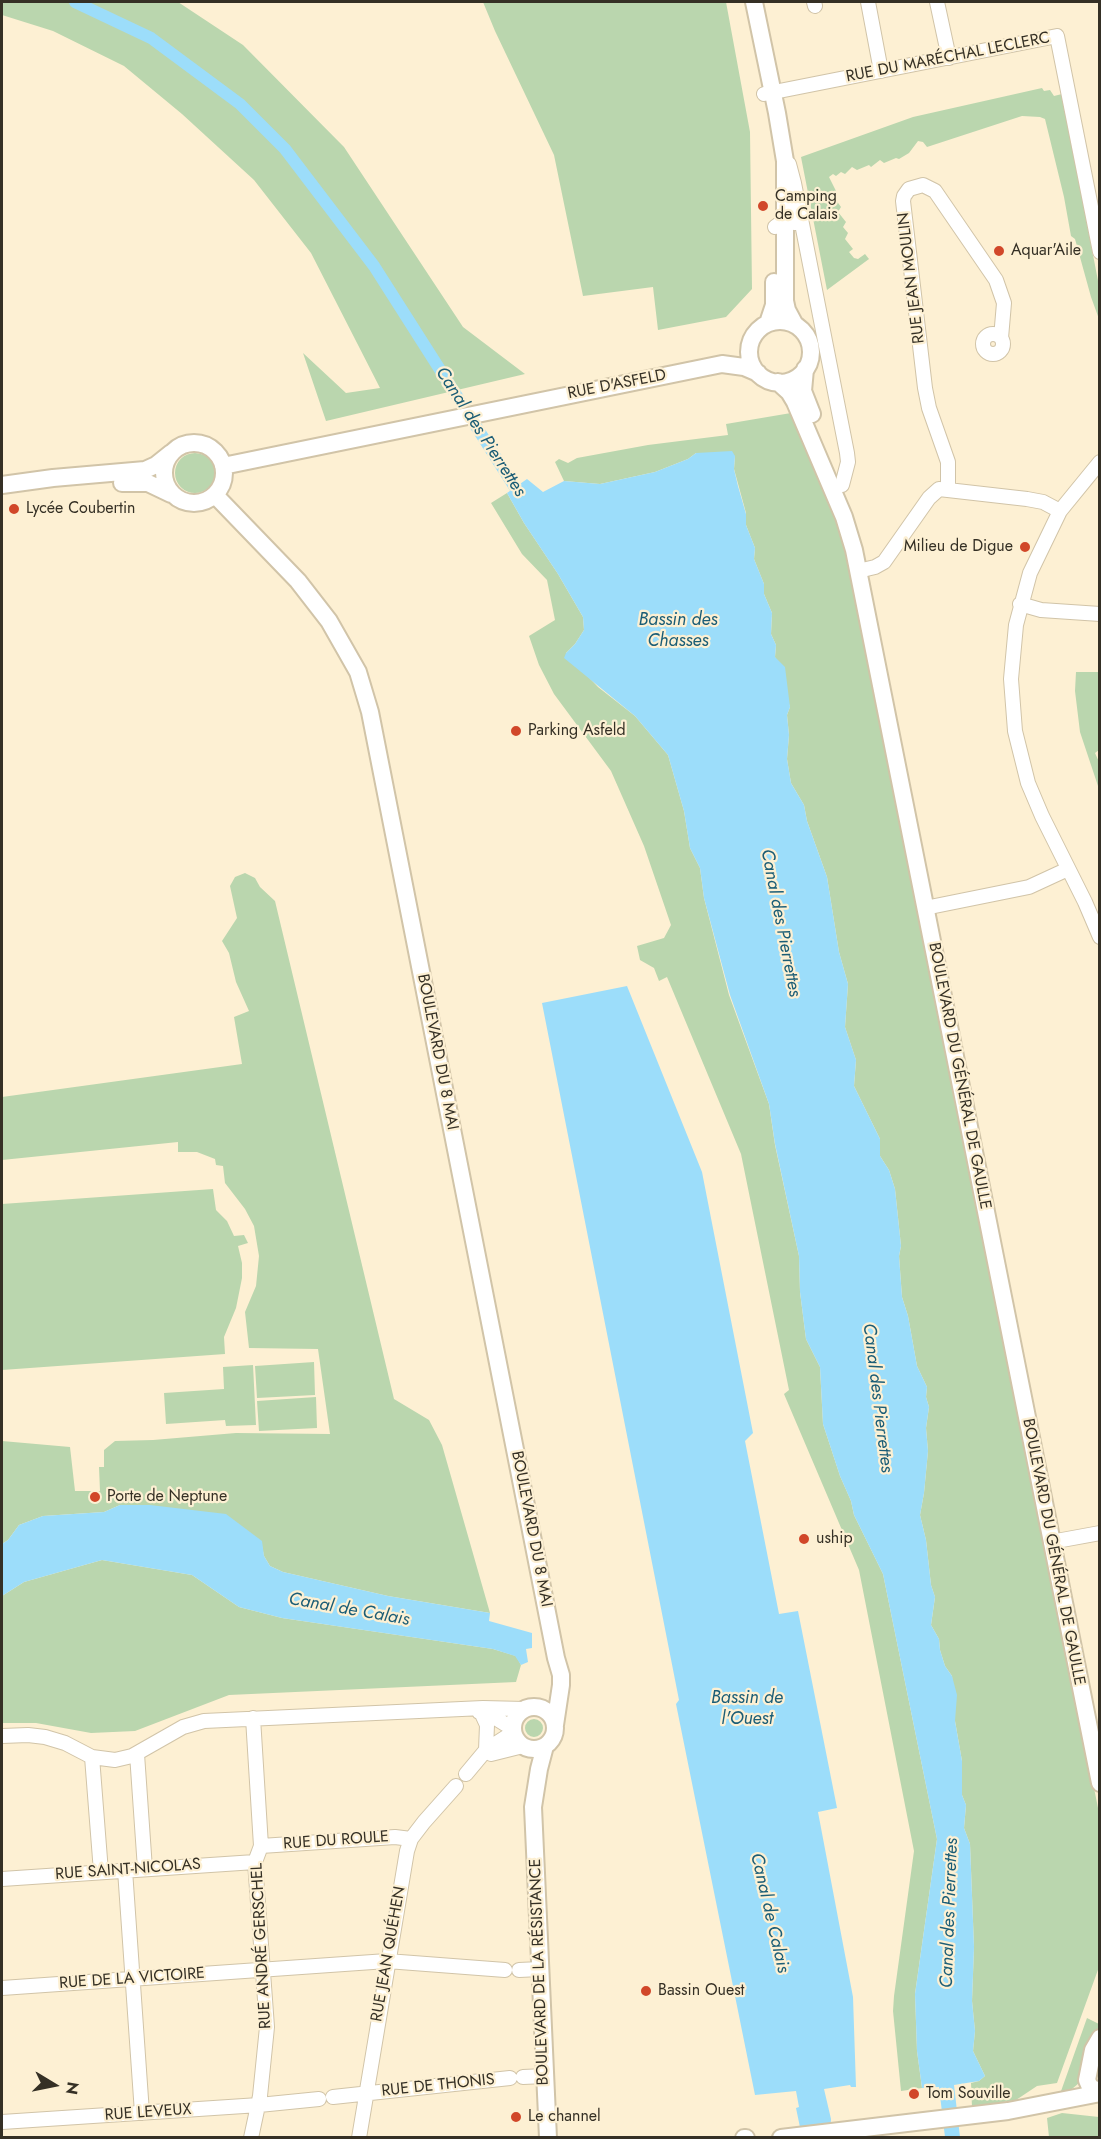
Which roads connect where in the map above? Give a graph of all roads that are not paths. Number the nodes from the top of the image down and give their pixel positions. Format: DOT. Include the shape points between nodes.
graph roads {
  1 [pos="746,2"];
  2 [pos="754,2"];
  3 [pos="868,2"];
  4 [pos="937,2"];
  5 [pos="949,58"];
  6 [pos="881,71"];
  7 [pos="769,93"];
  8 [pos="783,147"];
  9 [pos="780,225"];
  10 [pos="803,229"];
  11 [pos="1100,252"];
  12 [pos="768,323"];
  13 [pos="795,325"];
  14 [pos="1001,338"];
  15 [pos="750,344"];
  16 [pos="722,364"];
  17 [pos="805,369"];
  18 [pos="758,373"];
  19 [pos="778,382"];
  20 [pos="171,453"];
  21 [pos="1100,462"];
  22 [pos="223,466"];
  23 [pos="2,485"];
  24 [pos="842,485"];
  25 [pos="948,489"];
  26 [pos="171,494"];
  27 [pos="215,495"];
  28 [pos="2,496"];
  29 [pos="1060,511"];
  30 [pos="863,570"];
  31 [pos="1020,604"];
  32 [pos="1100,614"];
  33 [pos="1068,869"];
  34 [pos="929,907"];
  35 [pos="1100,937"];
  36 [pos="1100,1533"];
  37 [pos="1056,1541"];
  38 [pos="556,1658"];
  39 [pos="530,1708"];
  40 [pos="462,1710"];
  41 [pos="481,1712"];
  42 [pos="253,1718"];
  43 [pos="555,1725"];
  44 [pos="1097,1730"];
  45 [pos="2,1736"];
  46 [pos="519,1739"];
  47 [pos="545,1746"];
  48 [pos="137,1754"];
  49 [pos="482,1755"];
  50 [pos="92,1757"];
  51 [pos="466,1774"];
  52 [pos="1100,1783"];
  53 [pos="456,1786"];
  54 [pos="533,1807"];
  55 [pos="411,1839"];
  56 [pos="261,1846"];
  57 [pos="255,1862"];
  58 [pos="145,1869"];
  59 [pos="125,1870"];
  60 [pos="101,1872"];
  61 [pos="2,1879"];
  62 [pos="387,1961"];
  63 [pos="540,1969"];
  64 [pos="263,1970"];
  65 [pos="133,1980"];
  66 [pos="2,1988"];
  67 [pos="1100,2038"];
  68 [pos="545,2076"];
  69 [pos="1087,2080"];
  70 [pos="366,2093"];
  71 [pos="1100,2093"];
  72 [pos="326,2098"];
  73 [pos="1057,2101"];
  74 [pos="259,2105"];
  75 [pos="142,2113"];
  76 [pos="2,2122"];
  77 [pos="251,2138"];
  78 [pos="359,2138"];
  79 [pos="548,2138"];
  80 [pos="781,2138"];
  1 -- 7 [label="street"];
  2 -- 7 [label="street"];
  3 -- 6 [label="street"];
  4 -- 5 [label="street"];
  5 -- 6 [label="street, RUE DU MARÉCHAL LECLERC"];
  5 -- 11 [label="street, RUE DU MARÉCHAL LECLERC" via="1057,36"];
  6 -- 7 [label="street, RUE DU MARÉCHAL LECLERC"];
  7 -- 8 [label="street"];
  7 -- 9 [label="street"];
  8 -- 9 [label="street"];
  8 -- 10 [label="street"];
  9 -- 10 [label="street" via="797,223"];
  9 -- 12 [label="street" via="774,305"];
  9 -- 13 [label="street" via="786,305"];
  10 -- 24 [label="street" via="848,453"];
  12 -- 13 [label="street"];
  12 -- 15 [label="street" via="758,330"];
  13 -- 17 [label="street" via="810,345"];
  14 -- 25 [label="street, RUE JEAN MOULIN" via="1004,303 996,280 935,191 923,185 909,189 903,201 926,394 948,462"];
  15 -- 16 [label="street, RUE D'ASFELD"];
  15 -- 18 [label="street" via="751,362"];
  16 -- 18 [label="street, RUE D'ASFELD"];
  16 -- 22 [label="street, RUE D'ASFELD"];
  17 -- 19 [label="street" via="791,380"];
  17 -- 24 [label="street, BOULEVARD DU GÉNÉRAL DE GAULLE" via="803,391"];
  18 -- 19 [label="street"];
  19 -- 30 [label="street, BOULEVARD DU GÉNÉRAL DE GAULLE" via="795,402"];
  20 -- 22 [label="street" via="185,444 201,444 215,452"];
  20 -- 23 [label="street" via="151,468 138,471"];
  20 -- 26 [label="street" via="164,471"];
  21 -- 29 [label="street"];
  22 -- 27 [label="street" via="223,481"];
  24 -- 30 [label="street, BOULEVARD DU GÉNÉRAL DE GAULLE" via="856,522"];
  25 -- 29 [label="street" via="1037,500"];
  25 -- 30 [label="street" via="932,494 888,558"];
  26 -- 27 [label="street" via="193,504"];
  26 -- 28 [label="street" via="154,484 137,482"];
  27 -- 38 [label="street, BOULEVARD DU 8 MAI" via="298,581 329,621 358,672 370,712"];
  29 -- 31 [label="street" via="1037,555"];
  30 -- 34 [label="street, BOULEVARD DU GÉNÉRAL DE GAULLE"];
  31 -- 32 [label="street" via="1041,610"];
  31 -- 33 [label="street" via="1011,679 1017,744 1032,793"];
  33 -- 34 [label="street" via="1029,887"];
  33 -- 35 [label="street"];
  34 -- 37 [label="street, BOULEVARD DU GÉNÉRAL DE GAULLE"];
  36 -- 37 [label="street"];
  37 -- 44 [label="street, BOULEVARD DU GÉNÉRAL DE GAULLE"];
  38 -- 39 [label="street, BOULEVARD DU 8 MAI" via="552,1690"];
  38 -- 43 [label="street, BOULEVARD DU 8 MAI" via="562,1682"];
  39 -- 40 [label="street"];
  39 -- 43 [label="street" via="549,1713"];
  39 -- 46 [label="street" via="516,1719"];
  40 -- 41 [label="street"];
  40 -- 42 [label="street"];
  41 -- 46 [label="street"];
  41 -- 49 [label="street" via="487,1725"];
  42 -- 48 [label="street" via="194,1723"];
  42 -- 56 [label="street, RUE ANDRÉ GERSCHEL"];
  43 -- 47 [label="street" via="553,1737"];
  44 -- 52 [label="street, BOULEVARD DU GÉNÉRAL DE GAULLE"];
  45 -- 50 [label="street" via="45,1737"];
  46 -- 47 [label="street" via="533,1749"];
  46 -- 49 [label="street"];
  46 -- 54 [label="street, BOULEVARD DE LA RÉSISTANCE"];
  47 -- 54 [label="street, BOULEVARD DE LA RÉSISTANCE"];
  48 -- 50 [label="street" via="115,1760"];
  48 -- 58 [label="street"];
  49 -- 51 [label="street"];
  50 -- 60 [label="street"];
  53 -- 55 [label="street, RUE JEAN QUÉHEN"];
  54 -- 63 [label="street, BOULEVARD DE LA RÉSISTANCE"];
  55 -- 56 [label="street, RUE DU ROULE"];
  55 -- 62 [label="street, RUE JEAN QUÉHEN"];
  56 -- 57 [label="street, RUE ANDRÉ GERSCHEL"];
  57 -- 58 [label="street, RUE SAINT-NICOLAS"];
  57 -- 64 [label="street, RUE ANDRÉ GERSCHEL"];
  58 -- 59 [label="street, RUE SAINT-NICOLAS"];
  59 -- 60 [label="street, RUE SAINT-NICOLAS"];
  59 -- 65 [label="street"];
  60 -- 61 [label="street, RUE SAINT-NICOLAS"];
  62 -- 63 [label="street, RUE DE LA VICTOIRE"];
  62 -- 64 [label="street, RUE DE LA VICTOIRE"];
  62 -- 70 [label="street, RUE JEAN QUÉHEN"];
  63 -- 68 [label="street, BOULEVARD DE LA RÉSISTANCE"];
  64 -- 65 [label="street, RUE DE LA VICTOIRE"];
  64 -- 74 [label="street, RUE ANDRÉ GERSCHEL" via="267,2027"];
  65 -- 66 [label="street, RUE DE LA VICTOIRE"];
  65 -- 75 [label="street"];
  67 -- 69 [label="street"];
  68 -- 70 [label="street, RUE DE THONIS"];
  68 -- 79 [label="street, BOULEVARD DE LA RÉSISTANCE"];
  69 -- 71 [label="street"];
  69 -- 73 [label="street" via="1077,2091"];
  70 -- 72 [label="street, RUE DE THONIS"];
  70 -- 78 [label="street, RUE JEAN QUÉHEN"];
  71 -- 73 [label="street"];
  72 -- 74 [label="street, RUE LEVEUX"];
  73 -- 80 [label="street" via="977,2116"];
  74 -- 75 [label="street, RUE LEVEUX"];
  74 -- 77 [label="street, RUE ANDRÉ GERSCHEL"];
  75 -- 76 [label="street, RUE LEVEUX"];
}
